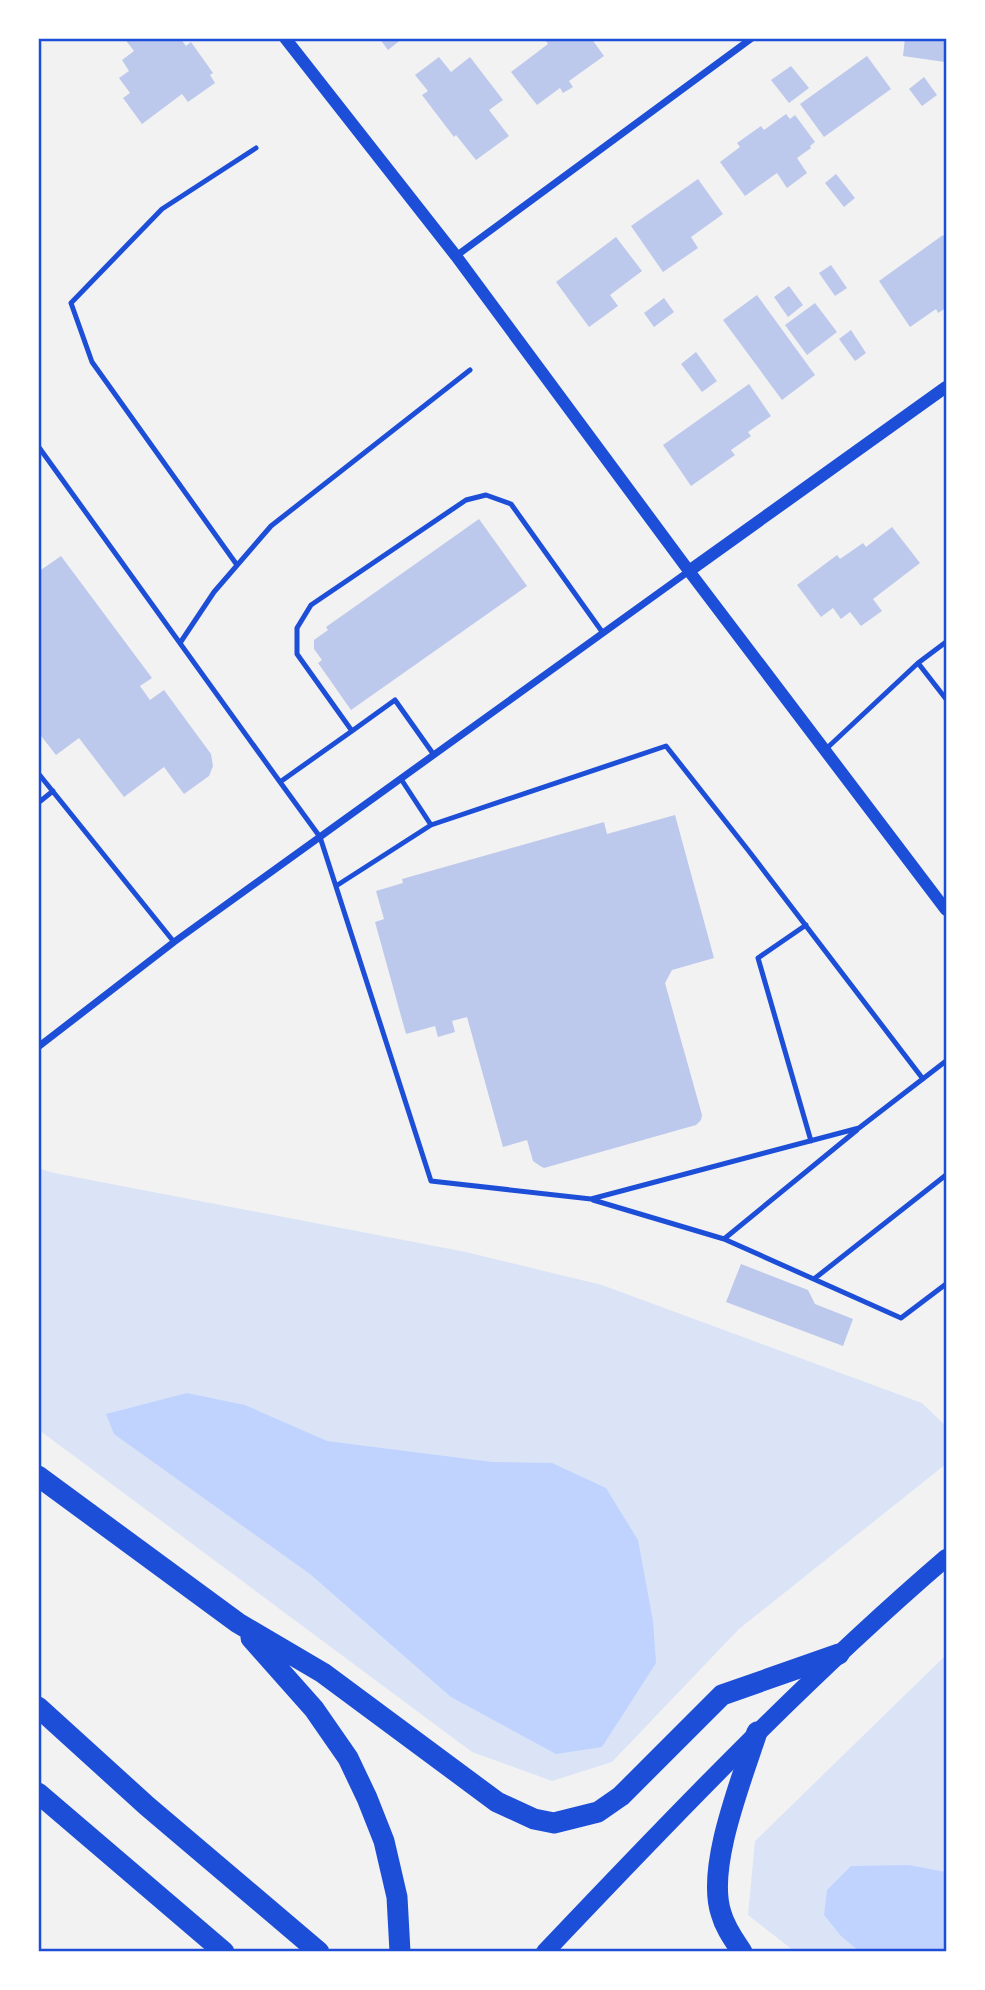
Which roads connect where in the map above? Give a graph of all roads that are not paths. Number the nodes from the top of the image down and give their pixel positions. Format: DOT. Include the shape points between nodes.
graph roads {
  1 [pos="285,38"];
  2 [pos="752,38"];
  3 [pos="256,148"];
  4 [pos="456,257"];
  5 [pos="470,370"];
  6 [pos="947,387"];
  7 [pos="38,446"];
  8 [pos="237,565"];
  9 [pos="688,571"];
  10 [pos="603,633"];
  11 [pos="947,642"];
  12 [pos="180,643"];
  13 [pos="918,663"];
  14 [pos="947,699"];
  15 [pos="352,731"];
  16 [pos="824,750"];
  17 [pos="434,755"];
  18 [pos="38,774"];
  19 [pos="401,779"];
  20 [pos="280,782"];
  21 [pos="53,791"];
  22 [pos="38,803"];
  23 [pos="431,825"];
  24 [pos="320,837"];
  25 [pos="336,886"];
  26 [pos="947,910"];
  27 [pos="806,925"];
  28 [pos="174,942"];
  29 [pos="38,1047"];
  30 [pos="947,1061"];
  31 [pos="923,1079"];
  32 [pos="859,1128"];
  33 [pos="811,1141"];
  34 [pos="947,1175"];
  35 [pos="591,1199"];
  36 [pos="724,1239"];
  37 [pos="814,1279"];
  38 [pos="947,1284"];
  39 [pos="38,1476"];
  40 [pos="947,1558"];
  41 [pos="238,1623"];
  42 [pos="839,1654"];
  43 [pos="38,1707"];
  44 [pos="757,1732"];
  45 [pos="38,1793"];
  46 [pos="224,1951"];
  47 [pos="319,1951"];
  48 [pos="400,1951"];
  49 [pos="545,1951"];
  50 [pos="742,1951"];
  1 -- 4 [label="street"];
  2 -- 4 [label="street"];
  3 -- 8 [label="lane" via="162,209 71,303 92,362"];
  4 -- 9 [label="street"];
  5 -- 8 [label="lane" via="271,526"];
  6 -- 9 [label="street"];
  7 -- 12 [label="lane"];
  8 -- 12 [label="lane"];
  9 -- 10 [label="street"];
  9 -- 16 [label="street"];
  10 -- 15 [label="lane" via="511,504 486,495 466,500 311,604 296,628 297,654"];
  10 -- 17 [label="street"];
  11 -- 13 [label="lane"];
  12 -- 20 [label="lane"];
  13 -- 14 [label="lane"];
  13 -- 16 [label="lane"];
  15 -- 17 [label="lane" via="395,700"];
  15 -- 20 [label="lane"];
  16 -- 26 [label="street"];
  17 -- 19 [label="street"];
  18 -- 21 [label="lane"];
  19 -- 23 [label="lane"];
  19 -- 24 [label="street"];
  20 -- 24 [label="lane"];
  21 -- 22 [label="lane"];
  21 -- 28 [label="lane"];
  23 -- 25 [label="lane"];
  23 -- 27 [label="lane" via="666,746"];
  24 -- 25 [label="lane"];
  24 -- 28 [label="street"];
  25 -- 35 [label="lane" via="431,1181"];
  27 -- 31 [label="lane"];
  27 -- 33 [label="lane" via="758,958"];
  28 -- 29 [label="street"];
  30 -- 31 [label="lane"];
  31 -- 32 [label="lane"];
  32 -- 33 [label="lane"];
  32 -- 36 [label="lane"];
  33 -- 35 [label="lane"];
  34 -- 37 [label="lane"];
  35 -- 36 [label="lane"];
  36 -- 37 [label="lane"];
  37 -- 38 [label="lane" via="901,1318"];
  39 -- 41 [label="highway"];
  40 -- 42 [label="main road"];
  41 -- 42 [label="highway" via="323,1673 497,1802 554,1823 598,1812 621,1796 722,1695"];
  41 -- 48 [label="highway" via="314,1709 348,1758 368,1798 397,1897"];
  42 -- 44 [label="main road"];
  43 -- 47 [label="highway"];
  44 -- 49 [label="main road"];
  44 -- 50 [label="highway" via="718,1872 720,1913"];
  45 -- 46 [label="highway"];
}
